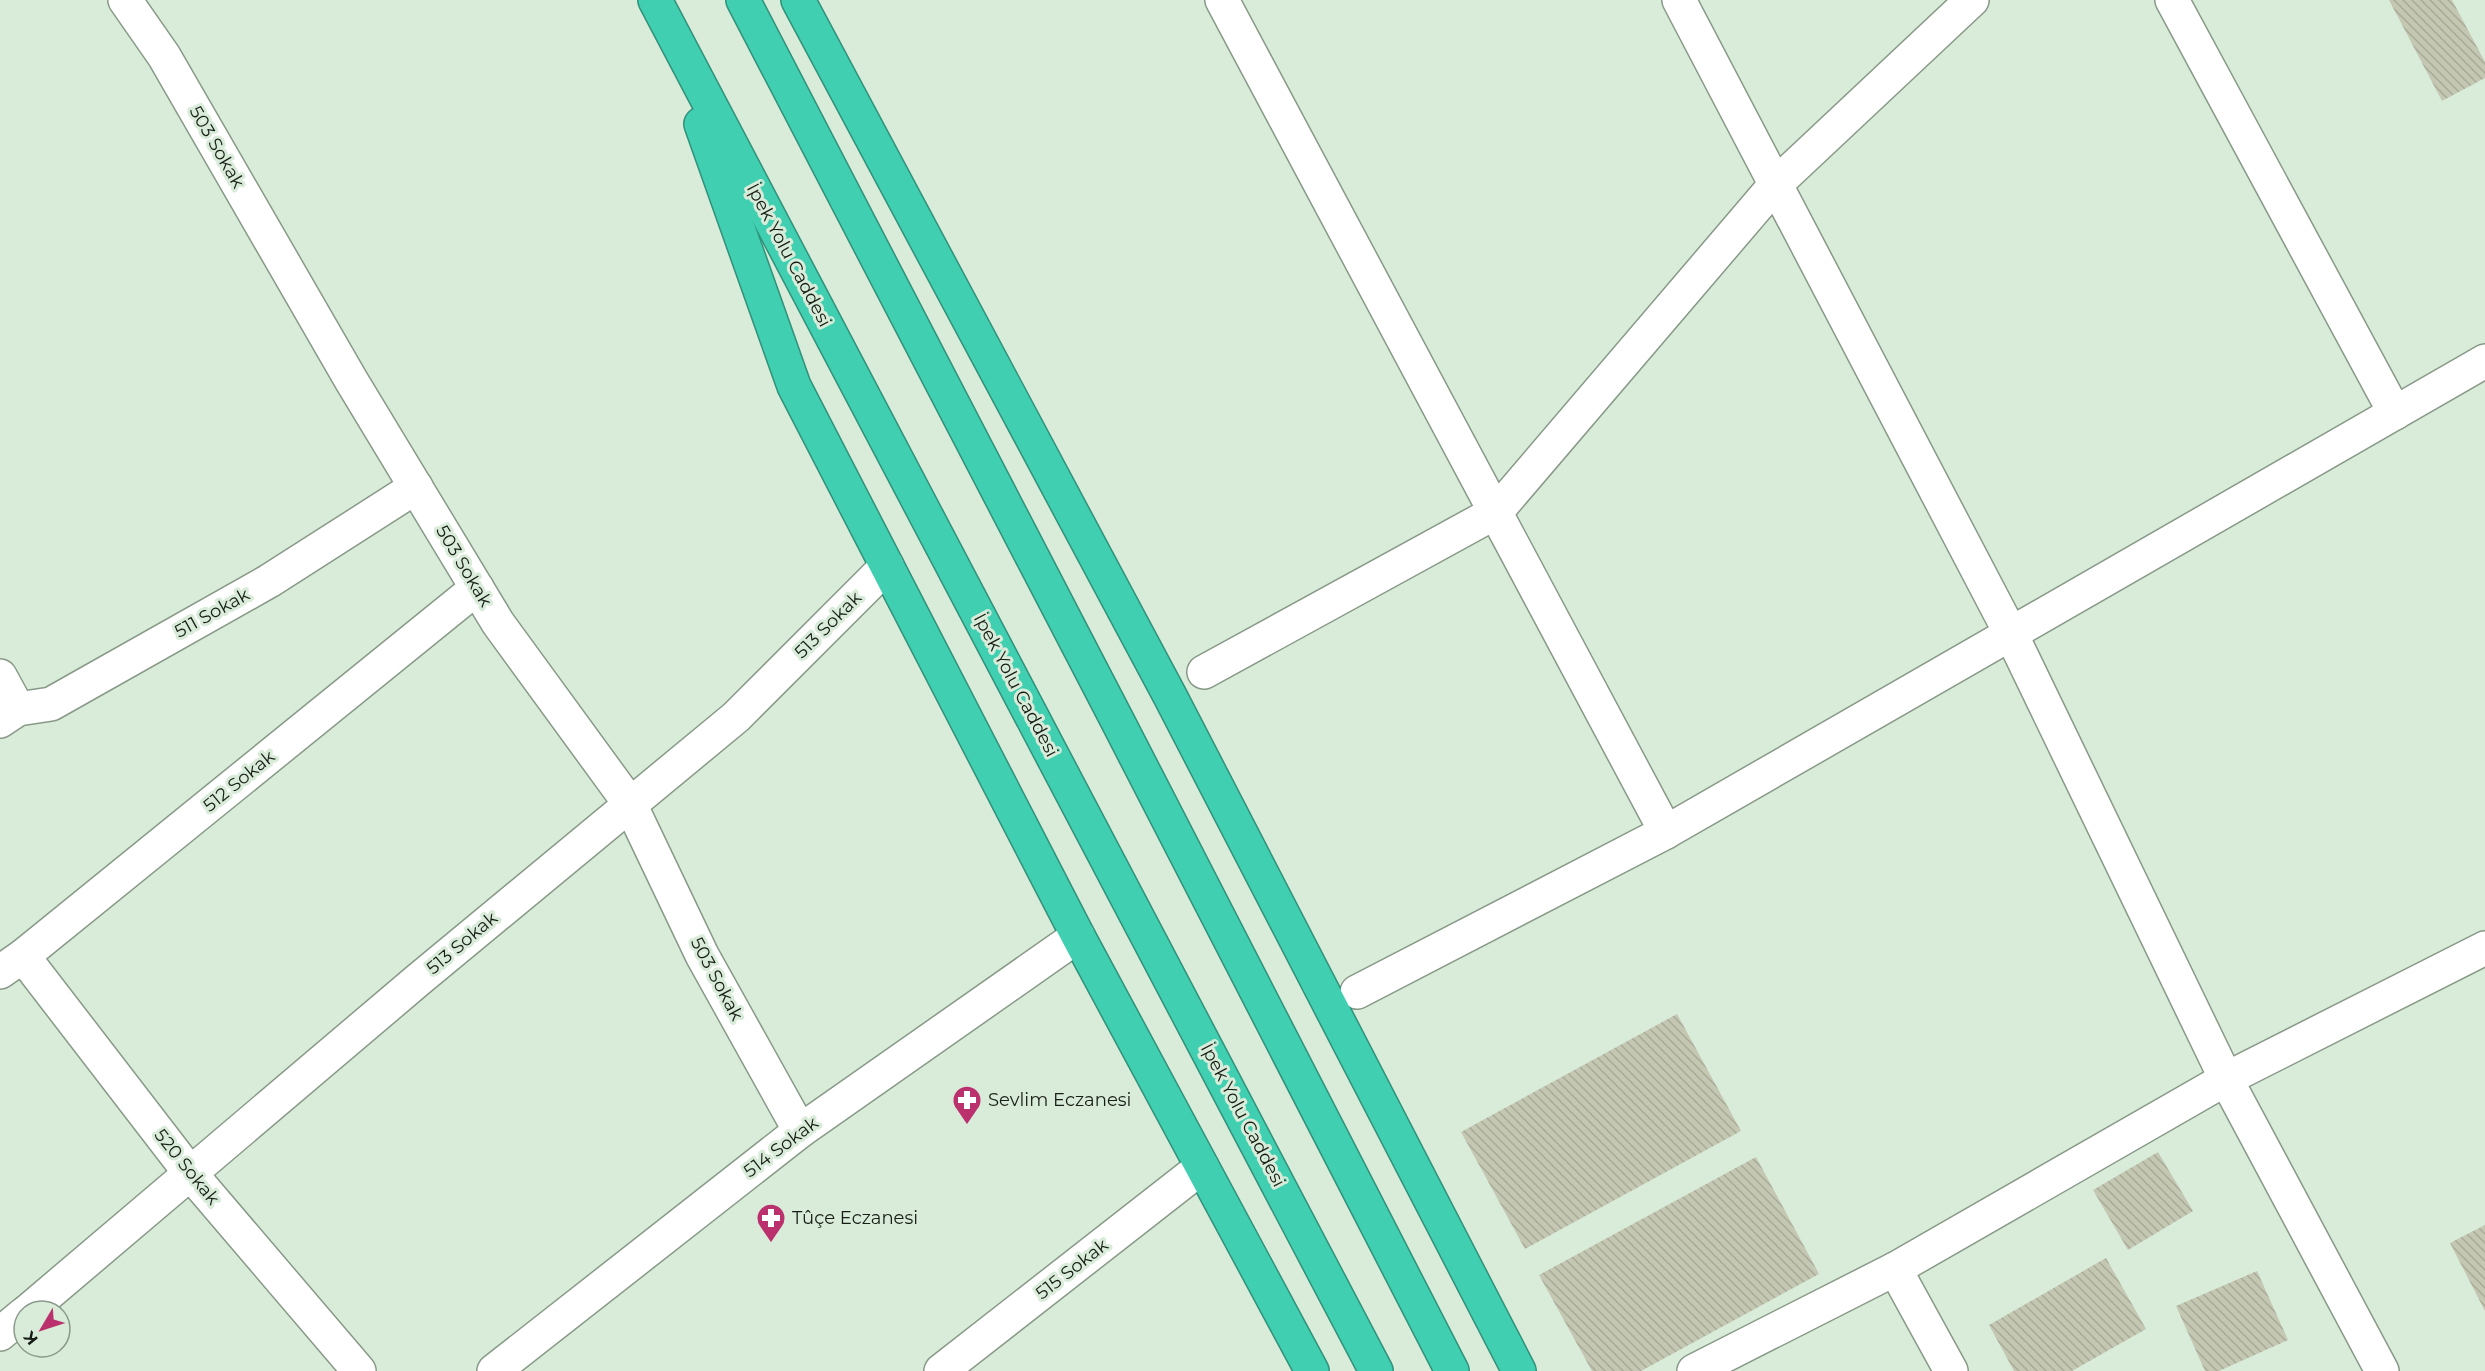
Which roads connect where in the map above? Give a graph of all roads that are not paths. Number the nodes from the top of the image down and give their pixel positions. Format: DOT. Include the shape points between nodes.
graph roads {
  1 [pos="125,0"];
  2 [pos="742,0"];
  3 [pos="798,0"];
  4 [pos="1222,0"];
  5 [pos="1678,0"];
  6 [pos="1972,0"];
  7 [pos="2172,0"];
  8 [pos="659,9"];
  9 [pos="1776,184"];
  10 [pos="2485,361"];
  11 [pos="2395,413"];
  12 [pos="416,487"];
  13 [pos="1496,512"];
  14 [pos="887,566"];
  15 [pos="477,588"];
  16 [pos="2011,634"];
  17 [pos="1204,672"];
  18 [pos="0,676"];
  19 [pos="9,715"];
  20 [pos="630,804"];
  21 [pos="1666,832"];
  22 [pos="1078,936"];
  23 [pos="2485,948"];
  24 [pos="11,964"];
  25 [pos="1357,992"];
  26 [pos="2226,1079"];
  27 [pos="800,1131"];
  28 [pos="1202,1167"];
  29 [pos="190,1173"];
  30 [pos="1895,1269"];
  31 [pos="42,1299"];
  32 [pos="12,1324"];
  33 [pos="0,1334"];
  34 [pos="359,1371"];
  35 [pos="494,1371"];
  36 [pos="941,1371"];
  37 [pos="1312,1371"];
  38 [pos="1376,1371"];
  39 [pos="1452,1371"];
  40 [pos="1519,1371"];
  41 [pos="1694,1371"];
  42 [pos="1950,1371"];
  43 [pos="2382,1371"];
  1 -- 12 [label="street, 503 Sokak" via="164,56"];
  2 -- 39 [label="highway"];
  3 -- 40 [label="highway" via="1170,696"];
  4 -- 13 [label="street"];
  5 -- 9 [label="street"];
  6 -- 9 [label="street"];
  7 -- 11 [label="street"];
  8 -- 14 [label="highway" via="794,386"];
  8 -- 38 [label="highway, İpek Yolu Caddesi"];
  9 -- 13 [label="street"];
  9 -- 16 [label="street"];
  10 -- 11 [label="street"];
  11 -- 16 [label="street"];
  12 -- 15 [label="street, 503 Sokak"];
  12 -- 19 [label="street, 511 Sokak" via="269,581 51,704"];
  13 -- 17 [label="street"];
  13 -- 21 [label="street"];
  14 -- 20 [label="street, 513 Sokak" via="736,717"];
  14 -- 22 [label="highway"];
  15 -- 20 [label="street, 503 Sokak" via="498,624"];
  15 -- 24 [label="street, 512 Sokak"];
  16 -- 21 [label="street"];
  16 -- 26 [label="street"];
  18 -- 19 [label="street"];
  20 -- 27 [label="street, 503 Sokak" via="702,955"];
  20 -- 29 [label="street, 513 Sokak"];
  21 -- 25 [label="street"];
  22 -- 27 [label="street, 514 Sokak"];
  22 -- 28 [label="highway"];
  23 -- 26 [label="street"];
  24 -- 29 [label="street, 520 Sokak"];
  26 -- 30 [label="street"];
  26 -- 43 [label="street"];
  27 -- 35 [label="street, 514 Sokak"];
  28 -- 36 [label="street, 515 Sokak"];
  28 -- 37 [label="highway"];
  29 -- 31 [label="street, 513 Sokak"];
  29 -- 34 [label="street, 520 Sokak"];
  30 -- 41 [label="street"];
  30 -- 42 [label="street"];
  32 -- 33 [label="street"];
}
